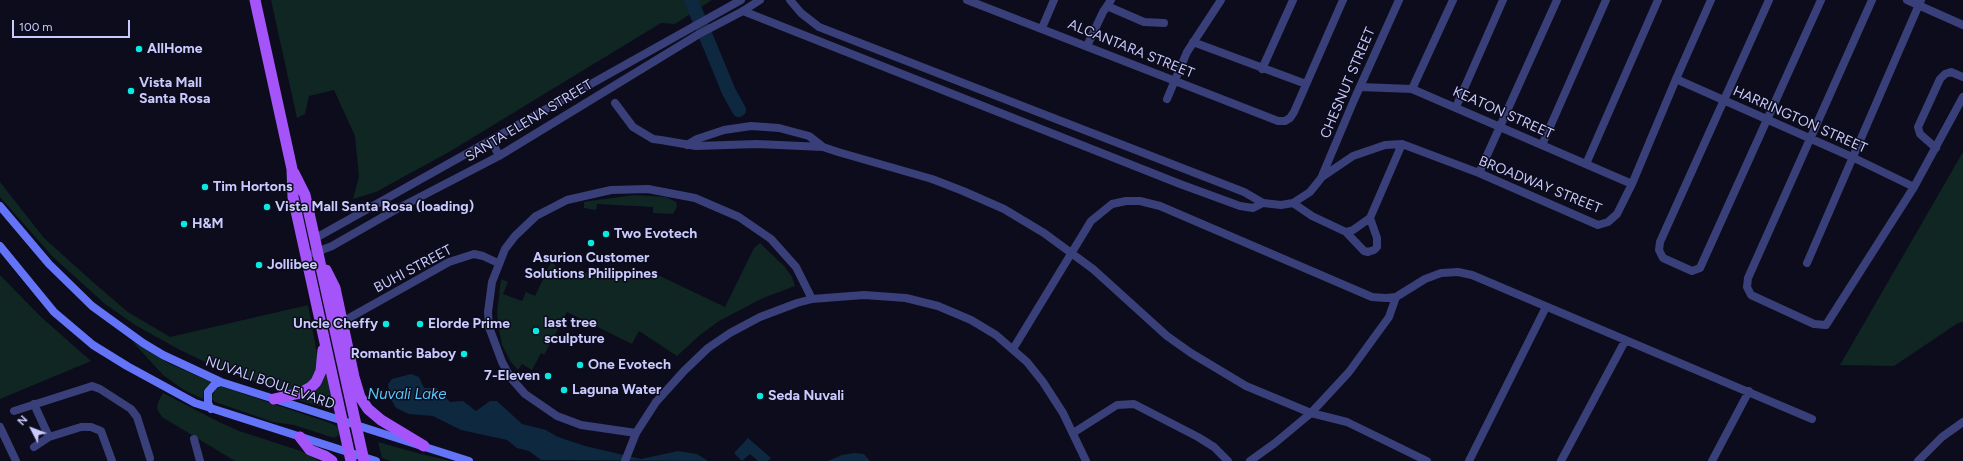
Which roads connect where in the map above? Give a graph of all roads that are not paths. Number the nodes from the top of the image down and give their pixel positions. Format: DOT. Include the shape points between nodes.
graph roads {
  1 [pos="255,0"];
  2 [pos="741,0"];
  3 [pos="760,0"];
  4 [pos="790,0"];
  5 [pos="967,0"];
  6 [pos="1054,0"];
  7 [pos="1221,0"];
  8 [pos="1293,0"];
  9 [pos="1343,0"];
  10 [pos="1399,0"];
  11 [pos="1453,0"];
  12 [pos="1503,0"];
  13 [pos="1557,0"];
  14 [pos="1606,0"];
  15 [pos="1658,0"];
  16 [pos="1711,0"];
  17 [pos="1769,0"];
  18 [pos="1821,0"];
  19 [pos="1872,0"];
  20 [pos="1907,0"];
  21 [pos="1109,3"];
  22 [pos="1920,3"];
  23 [pos="743,11"];
  24 [pos="706,21"];
  25 [pos="1164,23"];
  26 [pos="1963,25"];
  27 [pos="1042,28"];
  28 [pos="710,29"];
  29 [pos="697,30"];
  30 [pos="1193,42"];
  31 [pos="1087,46"];
  32 [pos="1262,69"];
  33 [pos="1963,77"];
  34 [pos="1676,79"];
  35 [pos="1174,81"];
  36 [pos="1306,84"];
  37 [pos="1360,86"];
  38 [pos="1412,89"];
  39 [pos="1963,98"];
  40 [pos="1167,99"];
  41 [pos="1724,101"];
  42 [pos="615,103"];
  43 [pos="1456,107"];
  44 [pos="1049,115"];
  45 [pos="1767,119"];
  46 [pos="1499,126"];
  47 [pos="1043,128"];
  48 [pos="1810,139"];
  49 [pos="492,141"];
  50 [pos="687,144"];
  51 [pos="1402,144"];
  52 [pos="1542,144"];
  53 [pos="823,147"];
  54 [pos="1936,148"];
  55 [pos="500,156"];
  56 [pos="1852,157"];
  57 [pos="1586,164"];
  58 [pos="292,169"];
  59 [pos="1479,174"];
  60 [pos="1322,177"];
  61 [pos="1632,184"];
  62 [pos="1914,187"];
  63 [pos="1263,203"];
  64 [pos="1293,203"];
  65 [pos="0,206"];
  66 [pos="1370,218"];
  67 [pos="1346,232"];
  68 [pos="314,239"];
  69 [pos="0,246"];
  70 [pos="317,253"];
  71 [pos="1071,253"];
  72 [pos="306,257"];
  73 [pos="498,263"];
  74 [pos="1807,263"];
  75 [pos="1396,297"];
  76 [pos="812,299"];
  77 [pos="1546,307"];
  78 [pos="342,322"];
  79 [pos="322,326"];
  80 [pos="1625,341"];
  81 [pos="347,346"];
  82 [pos="1013,349"];
  83 [pos="344,372"];
  84 [pos="221,382"];
  85 [pos="1749,391"];
  86 [pos="274,400"];
  87 [pos="34,404"];
  88 [pos="211,409"];
  89 [pos="14,411"];
  90 [pos="1311,413"];
  91 [pos="1812,419"];
  92 [pos="343,422"];
  93 [pos="1963,422"];
  94 [pos="356,426"];
  95 [pos="0,427"];
  96 [pos="636,433"];
  97 [pos="1073,433"];
  98 [pos="49,436"];
  99 [pos="300,437"];
  100 [pos="194,439"];
  101 [pos="34,446"];
  102 [pos="424,446"];
  103 [pos="350,457"];
  104 [pos="363,459"];
  105 [pos="151,460"];
  106 [pos="16,461"];
  107 [pos="112,461"];
  108 [pos="200,461"];
  109 [pos="332,461"];
  110 [pos="376,461"];
  111 [pos="469,461"];
  112 [pos="625,461"];
  113 [pos="1086,461"];
  114 [pos="1228,461"];
  115 [pos="1250,461"];
  116 [pos="1427,461"];
  117 [pos="1469,461"];
  118 [pos="1561,461"];
  119 [pos="1712,461"];
  120 [pos="1918,461"];
  1 -- 58 [label="main road"];
  2 -- 24 [label="street, SANTA ELENA STREET"];
  3 -- 23 [label="street, SANTA ELENA STREET"];
  4 -- 44 [label="street" via="801,13 819,27"];
  5 -- 27 [label="street, ALCANTARA STREET"];
  6 -- 27 [label="street"];
  7 -- 30 [label="street"];
  8 -- 32 [label="street"];
  9 -- 36 [label="street"];
  10 -- 37 [label="street, CHESNUT STREET"];
  11 -- 38 [label="street"];
  12 -- 43 [label="street"];
  13 -- 46 [label="street"];
  14 -- 52 [label="street"];
  15 -- 57 [label="street"];
  16 -- 34 [label="street, BROADWAY STREET"];
  17 -- 41 [label="street"];
  18 -- 45 [label="street"];
  19 -- 48 [label="street"];
  20 -- 22 [label="street"];
  21 -- 25 [label="street" via="1144,22"];
  21 -- 31 [label="street"];
  22 -- 26 [label="street"];
  22 -- 56 [label="street"];
  23 -- 28 [label="street, SANTA ELENA STREET"];
  23 -- 47 [label="street"];
  24 -- 28 [label="street"];
  24 -- 29 [label="street, SANTA ELENA STREET"];
  27 -- 31 [label="street, ALCANTARA STREET"];
  28 -- 29 [label="street, SANTA ELENA STREET"];
  29 -- 49 [label="street, SANTA ELENA STREET" via="672,37"];
  29 -- 55 [label="street, SANTA ELENA STREET"];
  30 -- 32 [label="street"];
  30 -- 35 [label="street"];
  31 -- 35 [label="street, ALCANTARA STREET"];
  32 -- 36 [label="street"];
  33 -- 54 [label="street" via="1951,72 1940,79 1918,127 1920,134"];
  34 -- 41 [label="street, HARRINGTON STREET"];
  34 -- 61 [label="street, BROADWAY STREET"];
  35 -- 36 [label="street, ALCANTARA STREET" via="1272,119 1285,121 1294,112"];
  35 -- 40 [label="street"];
  37 -- 38 [label="street, KEATON STREET"];
  37 -- 60 [label="street, CHESNUT STREET"];
  38 -- 43 [label="street, KEATON STREET"];
  39 -- 54 [label="street"];
  41 -- 45 [label="street, HARRINGTON STREET"];
  41 -- 45 [label="street" via="1660,242 1659,250 1663,258 1692,271 1700,268"];
  42 -- 50 [label="street" via="633,127 652,138"];
  43 -- 46 [label="street, KEATON STREET"];
  44 -- 47 [label="street"];
  44 -- 63 [label="street" via="1244,192"];
  45 -- 48 [label="street, HARRINGTON STREET"];
  46 -- 52 [label="street, KEATON STREET"];
  46 -- 59 [label="street"];
  47 -- 63 [label="street" via="1240,206 1253,208"];
  48 -- 56 [label="street, HARRINGTON STREET"];
  48 -- 62 [label="street" via="1748,278 1747,287 1751,295 1814,324 1826,325"];
  49 -- 55 [label="street"];
  49 -- 68 [label="street, SANTA ELENA STREET"];
  50 -- 53 [label="street"];
  50 -- 53 [label="street" via="724,130 751,126 793,131 809,136"];
  51 -- 59 [label="street, BROADWAY STREET"];
  51 -- 60 [label="street, BROADWAY STREET" via="1385,145 1365,151"];
  51 -- 66 [label="street"];
  52 -- 57 [label="street, KEATON STREET"];
  53 -- 71 [label="street" via="932,179 963,191 1023,220"];
  54 -- 62 [label="street"];
  55 -- 70 [label="street, SANTA ELENA STREET"];
  56 -- 62 [label="street, HARRINGTON STREET"];
  56 -- 74 [label="street"];
  57 -- 61 [label="street, KEATON STREET"];
  58 -- 68 [label="main road" via="305,195"];
  58 -- 72 [label="main road" via="294,197"];
  59 -- 61 [label="street, BROADWAY STREET" via="1598,225 1608,222 1617,214"];
  60 -- 64 [label="street, BROADWAY STREET" via="1310,192"];
  63 -- 64 [label="street, BROADWAY STREET"];
  64 -- 67 [label="street" via="1312,216"];
  65 -- 84 [label="main road, NUVALI BOULEVARD" via="49,264 92,306 163,355"];
  66 -- 67 [label="street"];
  66 -- 67 [label="street" via="1377,238 1377,247 1374,250 1364,251"];
  68 -- 70 [label="main road"];
  69 -- 88 [label="main road" via="45,302 81,335 133,370"];
  70 -- 72 [label="street, SANTA ELENA STREET"];
  70 -- 78 [label="main road" via="335,288"];
  70 -- 83 [label="main road"];
  71 -- 75 [label="street" via="1091,221 1101,212 1112,204 1140,201 1160,206 1357,292 1380,298"];
  71 -- 82 [label="street"];
  71 -- 90 [label="street" via="1093,269 1167,336 1191,353 1246,386"];
  72 -- 79 [label="main road"];
  73 -- 76 [label="street" via="505,249 525,225 555,205 594,192 648,189 706,202 760,230 796,267"];
  73 -- 78 [label="street, BUHI STREET" via="474,254 449,262"];
  73 -- 96 [label="street" via="492,282 489,327 502,362 518,387 545,409 568,421"];
  75 -- 77 [label="street" via="1425,279 1441,273 1458,272 1472,275"];
  75 -- 90 [label="street" via="1389,317 1349,372"];
  76 -- 82 [label="street" via="864,295 906,298 938,306 971,320"];
  76 -- 96 [label="street" via="797,302 760,317 708,348 670,386"];
  77 -- 80 [label="street"];
  77 -- 117 [label="street"];
  78 -- 81 [label="main road"];
  79 -- 86 [label="main road" via="323,365 316,382 306,391"];
  79 -- 92 [label="main road"];
  80 -- 85 [label="street"];
  80 -- 118 [label="street"];
  81 -- 83 [label="main road"];
  81 -- 102 [label="main road" via="357,390 364,404 381,420"];
  82 -- 97 [label="street" via="1043,382"];
  83 -- 94 [label="main road"];
  84 -- 86 [label="main road, NUVALI BOULEVARD"];
  84 -- 88 [label="main road" via="215,384 208,392"];
  85 -- 91 [label="street"];
  85 -- 119 [label="street"];
  86 -- 92 [label="main road, NUVALI BOULEVARD"];
  87 -- 89 [label="street"];
  87 -- 98 [label="street"];
  87 -- 105 [label="street" via="92,386 100,389 131,409 137,417"];
  88 -- 99 [label="main road"];
  90 -- 115 [label="street" via="1275,444"];
  90 -- 116 [label="street" via="1347,422"];
  92 -- 94 [label="main road, NUVALI BOULEVARD"];
  92 -- 103 [label="main road"];
  93 -- 120 [label="street" via="1942,437"];
  94 -- 102 [label="main road, NUVALI BOULEVARD"];
  94 -- 104 [label="main road"];
  95 -- 106 [label="street"];
  96 -- 112 [label="street"];
  97 -- 113 [label="street"];
  97 -- 114 [label="street" via="1117,405 1134,404 1198,437"];
  98 -- 101 [label="street"];
  98 -- 107 [label="street" via="91,426 101,432"];
  99 -- 103 [label="main road"];
  99 -- 109 [label="main road" via="310,450"];
  100 -- 108 [label="street"];
  102 -- 111 [label="main road, NUVALI BOULEVARD"];
  103 -- 104 [label="main road"];
  104 -- 110 [label="main road"];
}
